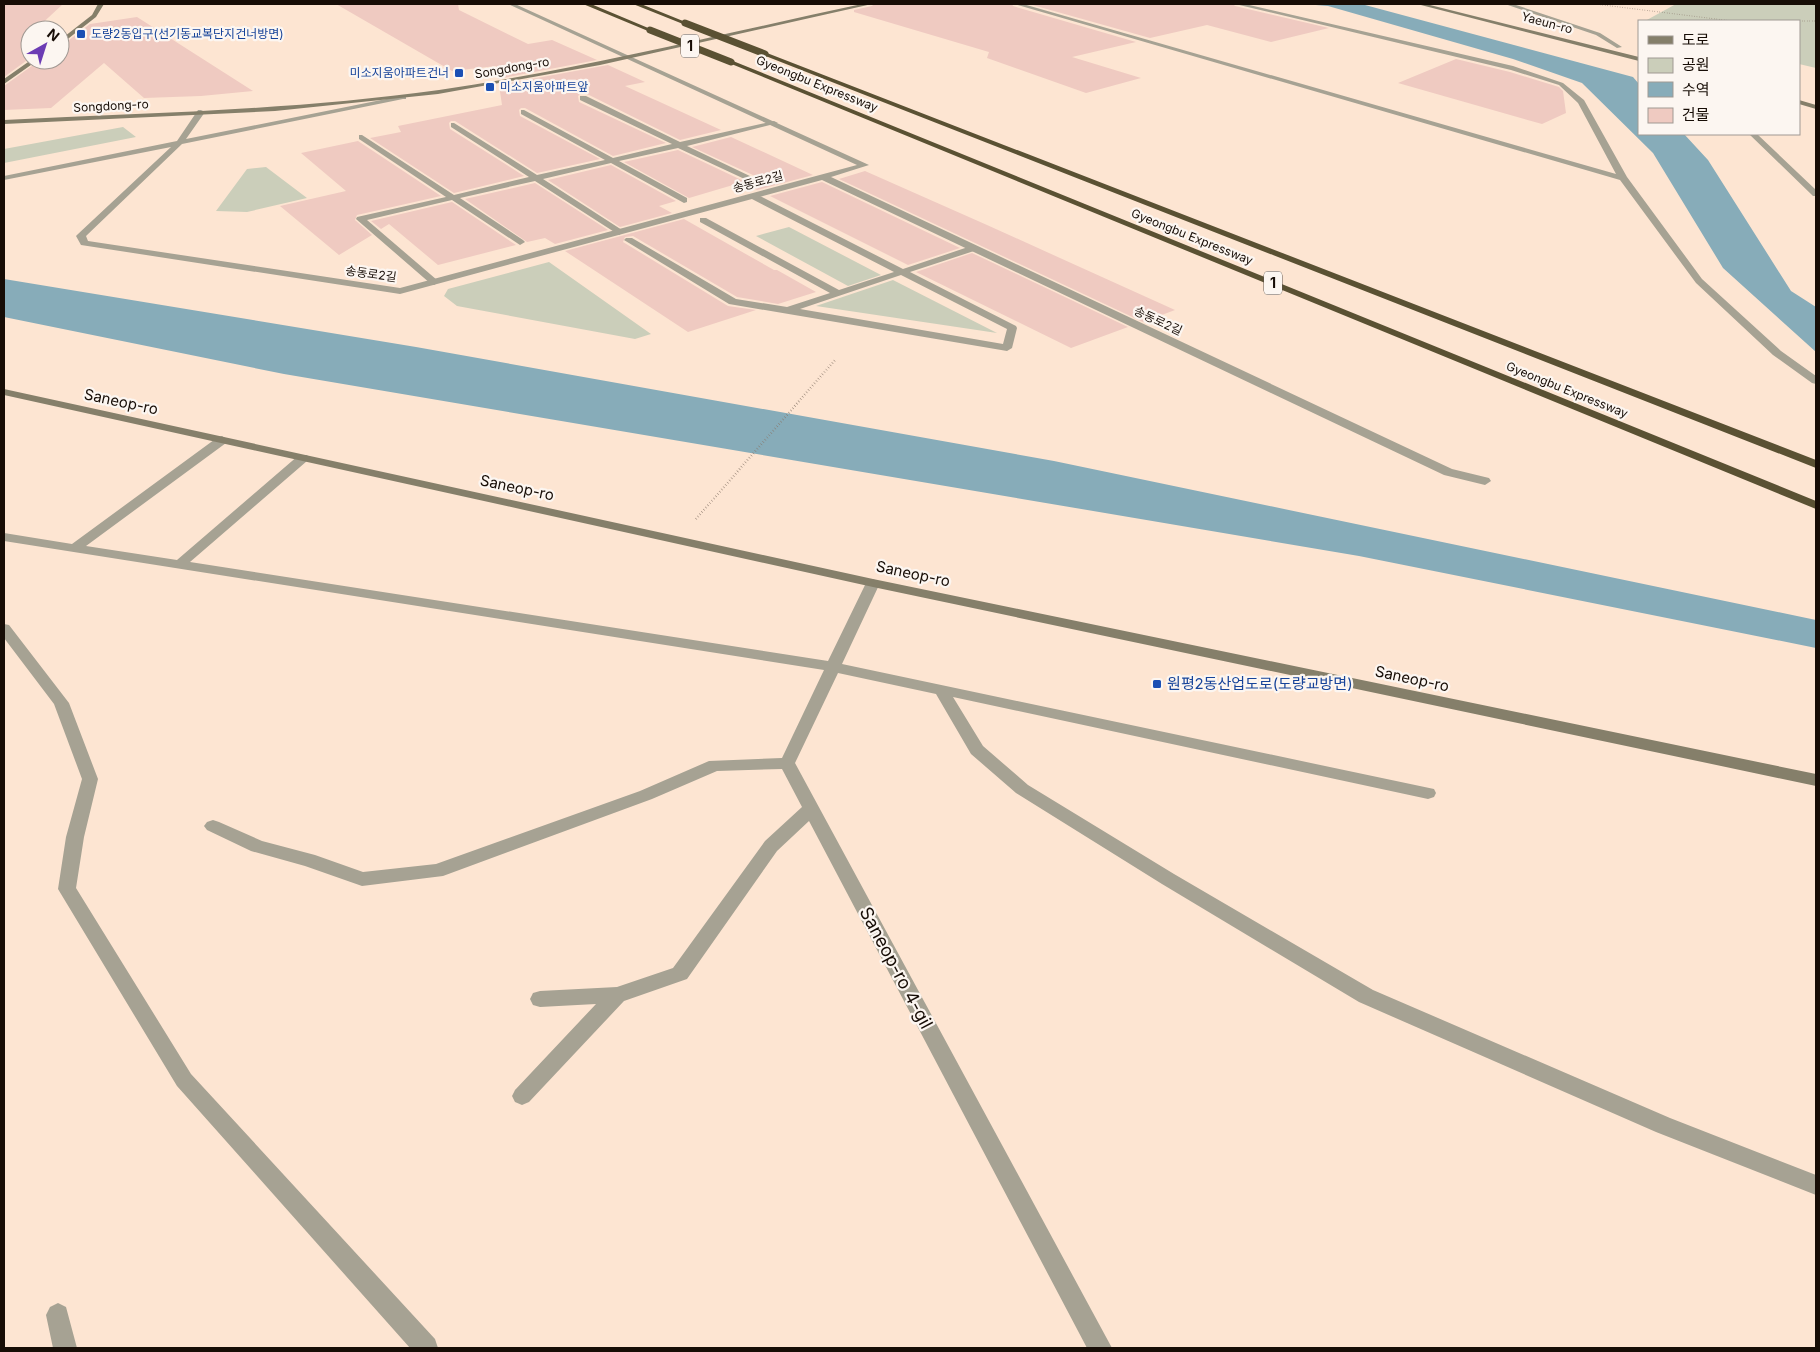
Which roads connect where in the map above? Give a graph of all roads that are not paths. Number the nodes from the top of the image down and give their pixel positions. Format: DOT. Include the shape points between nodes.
graph roads {
  1 [pos="101,4"];
  2 [pos="511,4"];
  3 [pos="586,4"];
  4 [pos="636,4"];
  5 [pos="869,4"];
  6 [pos="1016,4"];
  7 [pos="1238,4"];
  8 [pos="1420,4"];
  9 [pos="1445,4"];
  10 [pos="1508,4"];
  11 [pos="70,35"];
  12 [pos="1619,47"];
  13 [pos="1638,52"];
  14 [pos="630,57"];
  15 [pos="1638,59"];
  16 [pos="21,70"];
  17 [pos="4,82"];
  18 [pos="1800,94"];
  19 [pos="403,97"];
  20 [pos="583,98"];
  21 [pos="1816,99"];
  22 [pos="1800,102"];
  23 [pos="1816,107"];
  24 [pos="201,112"];
  25 [pos="524,112"];
  26 [pos="4,122"];
  27 [pos="774,123"];
  28 [pos="454,124"];
  29 [pos="1754,135"];
  30 [pos="362,137"];
  31 [pos="180,142"];
  32 [pos="679,145"];
  33 [pos="613,160"];
  34 [pos="823,177"];
  35 [pos="4,178"];
  36 [pos="536,178"];
  37 [pos="1623,178"];
  38 [pos="751,180"];
  39 [pos="1816,194"];
  40 [pos="753,196"];
  41 [pos="452,197"];
  42 [pos="684,200"];
  43 [pos="703,220"];
  44 [pos="620,232"];
  45 [pos="629,240"];
  46 [pos="520,242"];
  47 [pos="974,248"];
  48 [pos="901,272"];
  49 [pos="434,282"];
  50 [pos="837,293"];
  51 [pos="788,310"];
  52 [pos="1816,381"];
  53 [pos="4,392"];
  54 [pos="222,440"];
  55 [pos="303,458"];
  56 [pos="1816,464"];
  57 [pos="1485,481"];
  58 [pos="1816,505"];
  59 [pos="4,537"];
  60 [pos="75,548"];
  61 [pos="180,564"];
  62 [pos="874,583"];
  63 [pos="4,628"];
  64 [pos="833,667"];
  65 [pos="941,690"];
  66 [pos="787,763"];
  67 [pos="1816,780"];
  68 [pos="1428,793"];
  69 [pos="811,809"];
  70 [pos="214,826"];
  71 [pos="617,995"];
  72 [pos="540,998"];
  73 [pos="522,1096"];
  74 [pos="1816,1185"];
  75 [pos="58,1315"];
  76 [pos="65,1348"];
  77 [pos="426,1348"];
  78 [pos="1100,1348"];
  1 -- 11 [label="street" via="94,16"];
  2 -- 14 [label="street, 송동로2길"];
  3 -- 58 [label="highway, Gyeongbu Expressway / 1, bridge"];
  4 -- 56 [label="highway, Gyeongbu Expressway / 1, bridge"];
  5 -- 14 [label="street, Songdong-ro"];
  6 -- 37 [label="street"];
  7 -- 37 [label="street" via="1513,68 1561,84 1581,102"];
  8 -- 15 [label="street, Yaeun-ro"];
  9 -- 12 [label="street, Yaeun-ro"];
  10 -- 12 [label="street" via="1598,34"];
  12 -- 13 [label="street, Yaeun-ro"];
  14 -- 19 [label="street, Songdong-ro"];
  14 -- 27 [label="street, 송동로2길"];
  16 -- 17 [label="street"];
  18 -- 21 [label="street"];
  19 -- 24 [label="street, Songdong-ro" via="277,109"];
  19 -- 31 [label="street"];
  20 -- 32 [label="street"];
  22 -- 23 [label="street"];
  24 -- 26 [label="street, Songdong-ro"];
  24 -- 31 [label="street, 송동로2길"];
  25 -- 33 [label="street"];
  27 -- 32 [label="street"];
  27 -- 34 [label="street, 송동로2길" via="865,164"];
  28 -- 36 [label="street"];
  29 -- 39 [label="street"];
  30 -- 41 [label="street"];
  31 -- 35 [label="street"];
  31 -- 49 [label="street, 송동로2길" via="81,236 84,243 400,291"];
  32 -- 33 [label="street"];
  32 -- 38 [label="street"];
  33 -- 36 [label="street"];
  33 -- 42 [label="street"];
  34 -- 40 [label="street, 송동로2길"];
  34 -- 47 [label="street, 송동로2길"];
  36 -- 41 [label="street"];
  36 -- 44 [label="street"];
  37 -- 52 [label="street" via="1698,281 1777,353"];
  40 -- 44 [label="street, 송동로2길"];
  40 -- 48 [label="street"];
  41 -- 46 [label="street"];
  41 -- 49 [label="street" via="360,219"];
  43 -- 50 [label="street"];
  44 -- 49 [label="street, 송동로2길"];
  45 -- 51 [label="street" via="733,302"];
  47 -- 48 [label="street"];
  47 -- 57 [label="street, 송동로2길" via="1448,472"];
  48 -- 50 [label="street"];
  48 -- 51 [label="street" via="1012,328 1007,348"];
  50 -- 51 [label="street"];
  53 -- 54 [label="street, Saneop-ro"];
  54 -- 55 [label="street, Saneop-ro"];
  54 -- 60 [label="street"];
  55 -- 61 [label="street"];
  55 -- 62 [label="street, Saneop-ro"];
  59 -- 60 [label="street"];
  60 -- 61 [label="street"];
  61 -- 64 [label="street"];
  62 -- 64 [label="street"];
  62 -- 67 [label="street, Saneop-ro"];
  63 -- 77 [label="street" via="61,703 90,779 75,837 67,889 184,1080"];
  64 -- 65 [label="street"];
  64 -- 66 [label="street"];
  65 -- 68 [label="street"];
  65 -- 74 [label="street" via="977,750 1022,788 1366,996 1662,1125"];
  66 -- 69 [label="street, Saneop-ro 4-gil"];
  66 -- 70 [label="street" via="714,765 646,796 437,871 362,879 257,846"];
  69 -- 71 [label="street" via="771,846 680,974"];
  69 -- 78 [label="street, Saneop-ro 4-gil"];
  71 -- 72 [label="street"];
  71 -- 73 [label="street"];
  75 -- 76 [label="street"];
}
